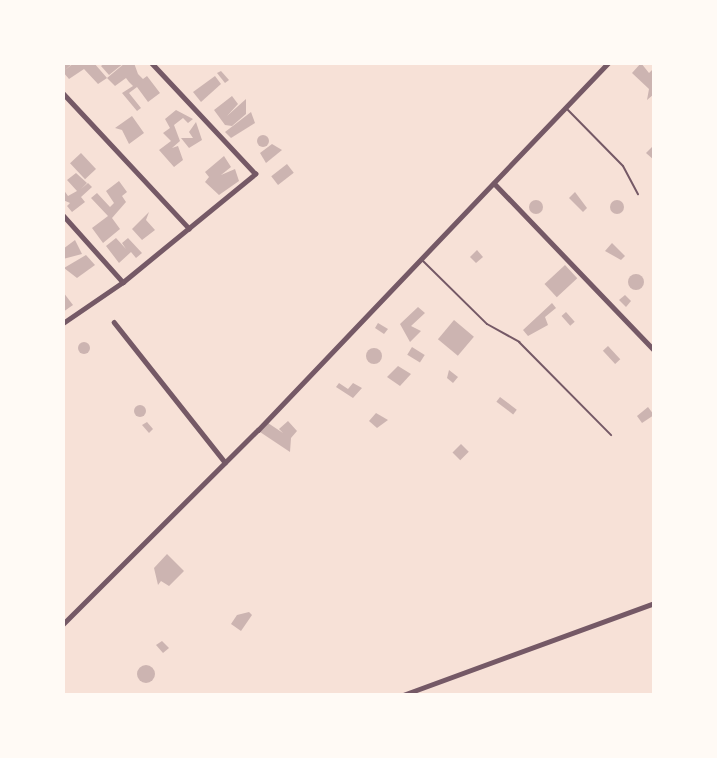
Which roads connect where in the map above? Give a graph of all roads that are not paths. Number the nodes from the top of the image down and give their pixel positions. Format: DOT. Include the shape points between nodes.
graph roads {
  1 [pos="151,63"];
  2 [pos="608,63"];
  3 [pos="63,93"];
  4 [pos="566,108"];
  5 [pos="494,183"];
  6 [pos="638,194"];
  7 [pos="64,218"];
  8 [pos="189,228"];
  9 [pos="421,259"];
  10 [pos="123,282"];
  11 [pos="114,321"];
  12 [pos="63,323"];
  13 [pos="654,350"];
  14 [pos="611,435"];
  15 [pos="225,462"];
  16 [pos="654,603"];
  17 [pos="63,624"];
  18 [pos="403,695"];
  1 -- 8 [label="street" via="255,174"];
  2 -- 4 [label="street"];
  3 -- 8 [label="street"];
  4 -- 5 [label="street"];
  4 -- 6 [label="lane" via="623,166"];
  5 -- 9 [label="street"];
  5 -- 13 [label="street"];
  7 -- 10 [label="street"];
  8 -- 10 [label="street"];
  9 -- 14 [label="lane" via="487,324 519,342"];
  9 -- 15 [label="street"];
  10 -- 12 [label="street"];
  11 -- 15 [label="street"];
  15 -- 17 [label="street"];
  16 -- 18 [label="street"];
}
